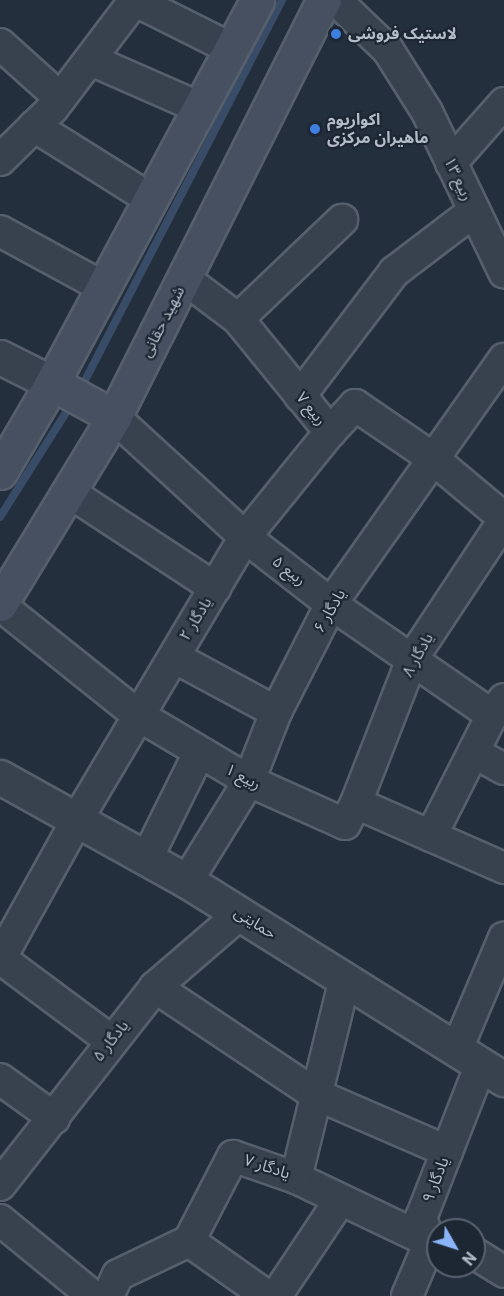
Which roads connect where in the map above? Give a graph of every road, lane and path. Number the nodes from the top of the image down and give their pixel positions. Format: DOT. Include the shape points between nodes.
graph roads {
  1 [pos="257,0"];
  2 [pos="135,1"];
  3 [pos="337,2"];
  4 [pos="0,44"];
  5 [pos="231,48"];
  6 [pos="91,60"];
  7 [pos="60,98"];
  8 [pos="504,103"];
  9 [pos="198,107"];
  10 [pos="34,126"];
  11 [pos="0,160"];
  12 [pos="451,163"];
  13 [pos="149,198"];
  14 [pos="474,211"];
  15 [pos="342,220"];
  16 [pos="0,231"];
  17 [pos="496,236"];
  18 [pos="504,272"];
  19 [pos="185,279"];
  20 [pos="103,287"];
  21 [pos="238,319"];
  22 [pos="0,357"];
  23 [pos="504,359"];
  24 [pos="52,383"];
  25 [pos="300,396"];
  26 [pos="114,417"];
  27 [pos="330,432"];
  28 [pos="431,458"];
  29 [pos="0,472"];
  30 [pos="69,492"];
  31 [pos="504,519"];
  32 [pos="245,537"];
  33 [pos="215,588"];
  34 [pos="331,604"];
  35 [pos="0,605"];
  36 [pos="174,657"];
  37 [pos="412,659"];
  38 [pos="498,707"];
  39 [pos="276,712"];
  40 [pos="138,715"];
  41 [pos="199,753"];
  42 [pos="475,753"];
  43 [pos="504,769"];
  44 [pos="0,777"];
  45 [pos="249,781"];
  46 [pos="356,803"];
  47 [pos="78,818"];
  48 [pos="431,836"];
  49 [pos="147,858"];
  50 [pos="503,865"];
  51 [pos="187,882"];
  52 [pos="240,914"];
  53 [pos="504,938"];
  54 [pos="0,958"];
  55 [pos="345,979"];
  56 [pos="155,987"];
  57 [pos="110,1040"];
  58 [pos="481,1064"];
  59 [pos="0,1078"];
  60 [pos="315,1094"];
  61 [pos="54,1118"];
  62 [pos="447,1151"];
  63 [pos="296,1179"];
  64 [pos="0,1185"];
  65 [pos="340,1200"];
  66 [pos="433,1218"];
  67 [pos="426,1229"];
  68 [pos="4,1232"];
  69 [pos="189,1241"];
  70 [pos="426,1241"];
  71 [pos="486,1260"];
  72 [pos="504,1272"];
  73 [pos="93,1296"];
  74 [pos="108,1296"];
  75 [pos="267,1296"];
  76 [pos="276,1296"];
  77 [pos="407,1296"];
  1 -- 5 [label="main road"];
  2 -- 5 [label="street"];
  2 -- 6 [label="street"];
  3 -- 12 [label="street, ربیع ۱۳" via="388,50 428,112"];
  3 -- 19 [label="main road, شهید حقانی" via="309,30"];
  4 -- 7 [label="street"];
  5 -- 9 [label="main road"];
  6 -- 7 [label="street"];
  6 -- 9 [label="street"];
  7 -- 10 [label="street"];
  8 -- 12 [label="street"];
  9 -- 13 [label="main road"];
  10 -- 11 [label="street"];
  10 -- 13 [label="street"];
  12 -- 14 [label="street, ربیع ۱۳"];
  13 -- 20 [label="main road"];
  14 -- 17 [label="street, ربیع ۱۳"];
  14 -- 25 [label="street" via="394,272"];
  15 -- 21 [label="street"];
  16 -- 20 [label="street"];
  17 -- 18 [label="street, ربیع ۱۳"];
  19 -- 21 [label="street, ربیع ۷"];
  19 -- 26 [label="main road, شهید حقانی"];
  20 -- 24 [label="main road"];
  21 -- 25 [label="street, ربیع ۷"];
  22 -- 24 [label="street"];
  23 -- 28 [label="street, یادگار ۶"];
  24 -- 26 [label="main road"];
  24 -- 29 [label="main road"];
  25 -- 27 [label="street, ربیع ۷"];
  26 -- 30 [label="main road, شهید حقانی"];
  26 -- 32 [label="street, ربیع ۵"];
  27 -- 28 [label="street, ربیع ۷" via="355,405"];
  27 -- 32 [label="street, یادگار ۲"];
  28 -- 31 [label="street, ربیع ۷"];
  28 -- 34 [label="street, یادگار ۶"];
  30 -- 33 [label="street"];
  30 -- 35 [label="main road, شهید حقانی"];
  31 -- 37 [label="street, یادگار ۸"];
  32 -- 33 [label="street, یادگار ۲"];
  32 -- 34 [label="street, ربیع ۵"];
  33 -- 36 [label="street, یادگار ۲"];
  34 -- 37 [label="street, ربیع ۵"];
  34 -- 39 [label="street, یادگار ۶"];
  35 -- 40 [label="street, ربیع ۱"];
  36 -- 39 [label="street"];
  36 -- 40 [label="street, یادگار ۲"];
  37 -- 38 [label="street, ربیع ۵"];
  37 -- 46 [label="street, یادگار ۸"];
  38 -- 42 [label="street"];
  39 -- 45 [label="street, یادگار ۶"];
  40 -- 41 [label="street, ربیع ۱"];
  40 -- 47 [label="street, یادگار ۲"];
  41 -- 45 [label="street, ربیع ۱"];
  41 -- 49 [label="street"];
  42 -- 43 [label="street"];
  42 -- 48 [label="street"];
  44 -- 47 [label="street, حمایتی"];
  45 -- 46 [label="street, ربیع ۱" via="345,825"];
  45 -- 51 [label="street, یادگار ۶"];
  46 -- 48 [label="street"];
  47 -- 49 [label="street, حمایتی"];
  47 -- 54 [label="street, یادگار ۲"];
  48 -- 50 [label="street"];
  49 -- 51 [label="street, حمایتی"];
  51 -- 52 [label="street, حمایتی"];
  52 -- 55 [label="street, حمایتی"];
  52 -- 56 [label="street, یادگار ۵"];
  53 -- 58 [label="street, یادگار ۹"];
  54 -- 57 [label="street"];
  55 -- 58 [label="street, حمایتی"];
  55 -- 60 [label="street, یادگار ۷"];
  56 -- 57 [label="street, یادگار ۵"];
  56 -- 60 [label="street"];
  57 -- 61 [label="street, یادگار ۵"];
  58 -- 62 [label="street, یادگار ۹"];
  59 -- 61 [label="street"];
  60 -- 62 [label="street"];
  60 -- 63 [label="street, یادگار ۷"];
  61 -- 64 [label="street, یادگار ۵"];
  62 -- 66 [label="street, یادگار ۹"];
  63 -- 65 [label="street"];
  63 -- 69 [label="street, یادگار ۷" via="233,1156"];
  65 -- 67 [label="street"];
  65 -- 76 [label="street"];
  68 -- 73 [label="street"];
  69 -- 74 [label="street" via="118,1275"];
  69 -- 75 [label="street"];
  70 -- 77 [label="street, یادگار ۹"];
  71 -- 72 [label="street"];
}
